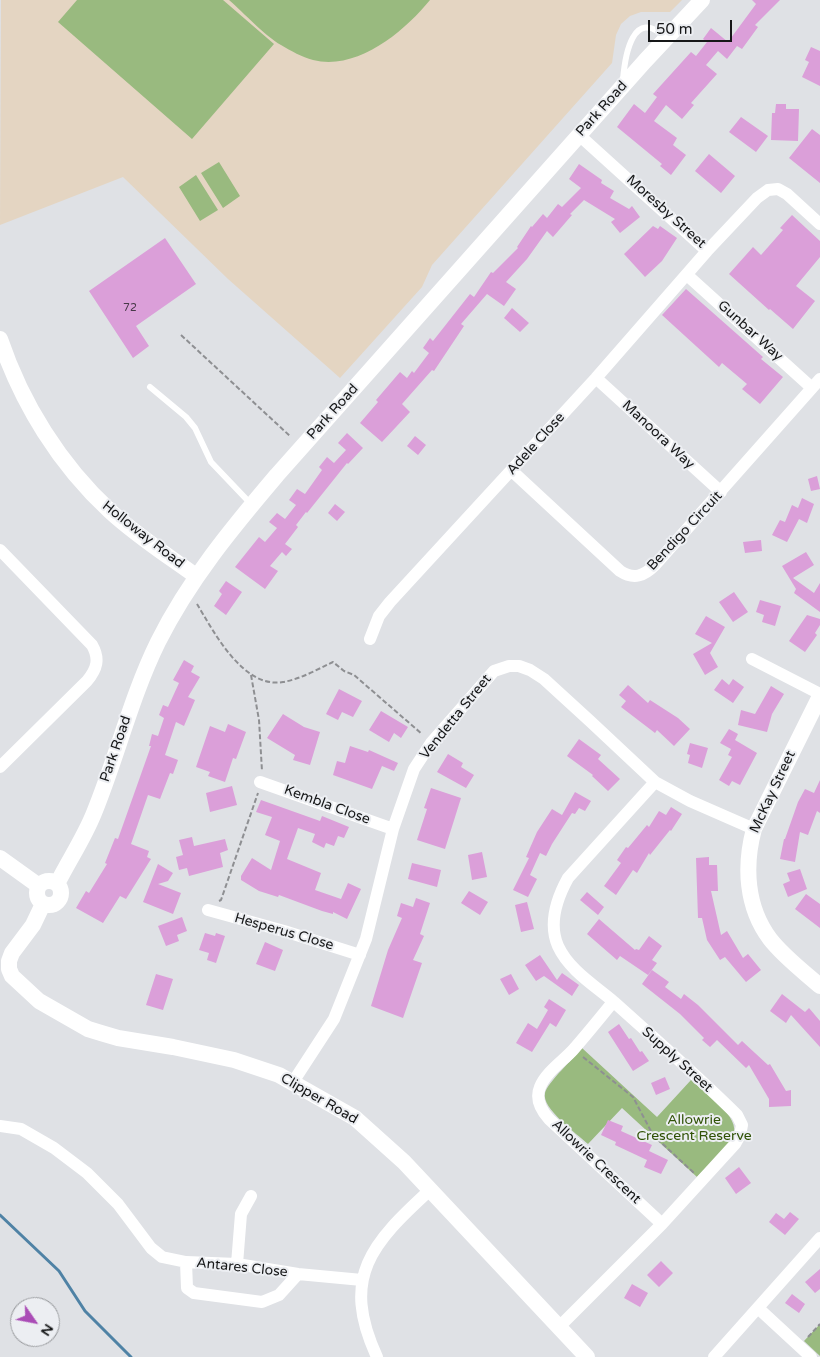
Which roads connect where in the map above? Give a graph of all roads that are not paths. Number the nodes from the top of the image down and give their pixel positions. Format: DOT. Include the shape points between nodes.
graph roads {
  1 [pos="702,0"];
  2 [pos="666,38"];
  3 [pos="623,86"];
  4 [pos="579,135"];
  5 [pos="820,224"];
  6 [pos="707,251"];
  7 [pos="687,275"];
  8 [pos="0,339"];
  9 [pos="596,378"];
  10 [pos="816,384"];
  11 [pos="150,387"];
  12 [pos="512,471"];
  13 [pos="720,492"];
  14 [pos="252,504"];
  15 [pos="0,550"];
  16 [pos="196,576"];
  17 [pos="370,639"];
  18 [pos="752,660"];
  19 [pos="820,695"];
  20 [pos="0,767"];
  21 [pos="260,782"];
  22 [pos="655,782"];
  23 [pos="393,829"];
  24 [pos="754,829"];
  25 [pos="0,858"];
  26 [pos="57,884"];
  27 [pos="38,886"];
  28 [pos="43,904"];
  29 [pos="208,910"];
  30 [pos="360,955"];
  31 [pos="819,984"];
  32 [pos="613,1002"];
  33 [pos="293,1082"];
  34 [pos="0,1126"];
  35 [pos="430,1190"];
  36 [pos="251,1196"];
  37 [pos="662,1224"];
  38 [pos="820,1238"];
  39 [pos="186,1262"];
  40 [pos="237,1264"];
  41 [pos="298,1274"];
  42 [pos="362,1280"];
  43 [pos="758,1308"];
  44 [pos="559,1327"];
  45 [pos="377,1357"];
  46 [pos="587,1357"];
  47 [pos="714,1357"];
  48 [pos="811,1357"];
  1 -- 2 [label="street, Park Road"];
  2 -- 3 [label="street, Park Road"];
  2 -- 3 [label="lane" via="649,27 635,33 624,66"];
  3 -- 4 [label="street, Park Road"];
  4 -- 6 [label="street, Moresby Street"];
  4 -- 14 [label="street, Park Road"];
  5 -- 6 [label="street, Moresby Street" via="787,194 778,189 768,190"];
  6 -- 7 [label="street, Adele Close"];
  7 -- 9 [label="street, Adele Close"];
  7 -- 10 [label="street, Gunbar Way"];
  8 -- 16 [label="street, Holloway Road" via="32,412 59,454 89,491 151,544"];
  9 -- 12 [label="street, Adele Close"];
  9 -- 13 [label="street, Manoora Way"];
  10 -- 13 [label="street, Bendigo Circuit"];
  11 -- 14 [label="lane" via="186,417 195,428 211,462"];
  12 -- 13 [label="street, Bendigo Circuit" via="620,571 631,576 648,572"];
  12 -- 17 [label="street, Adele Close" via="390,602 379,616"];
  14 -- 16 [label="street, Park Road"];
  15 -- 20 [label="street" via="92,645 97,657 95,669 87,681"];
  16 -- 26 [label="street, Park Road" via="146,670 94,814"];
  18 -- 19 [label="street"];
  19 -- 24 [label="street, McKay Street"];
  21 -- 23 [label="street, Kembla Close"];
  22 -- 23 [label="street, Vendetta Street" via="544,679 530,670 509,666 494,671 431,743 414,769"];
  22 -- 24 [label="street, Vendetta Street"];
  22 -- 32 [label="street, Supply Street" via="568,878 558,896 553,919 557,944 567,962"];
  23 -- 30 [label="street, Vendetta Street"];
  24 -- 31 [label="street, McKay Street" via="747,867 760,924 782,952"];
  25 -- 27 [label="street"];
  26 -- 27 [label="street" via="47,881"];
  26 -- 28 [label="street" via="60,898 53,904"];
  27 -- 28 [label="street" via="37,896"];
  28 -- 33 [label="street, Clipper Road" via="9,961 12,976 39,1001 88,1029 118,1038 234,1060"];
  29 -- 30 [label="street, Hesperus Close"];
  30 -- 33 [label="street, Vendetta Street" via="334,1019"];
  32 -- 37 [label="street, Allowrie Crescent" via="544,1079 539,1089 539,1103 542,1111"];
  32 -- 37 [label="street, Supply Street" via="737,1115 742,1125 735,1144"];
  33 -- 35 [label="street, Clipper Road" via="355,1118 390,1148"];
  34 -- 39 [label="street, Antares Close" via="21,1129 54,1148 87,1173 118,1204 151,1248 162,1257"];
  35 -- 42 [label="street" via="380,1242 366,1265"];
  35 -- 44 [label="street, Clipper Road"];
  36 -- 40 [label="street" via="240,1214"];
  37 -- 44 [label="street, Supply Street"];
  38 -- 43 [label="street"];
  39 -- 40 [label="street, Antares Close"];
  39 -- 41 [label="street, Antares Close" via="187,1288 194,1293 262,1302 279,1295"];
  40 -- 41 [label="street, Antares Close"];
  41 -- 42 [label="street, Antares Close"];
  42 -- 45 [label="street" via="366,1332"];
  43 -- 47 [label="street"];
  43 -- 48 [label="street"];
  44 -- 46 [label="street, Clipper Road"];
}
